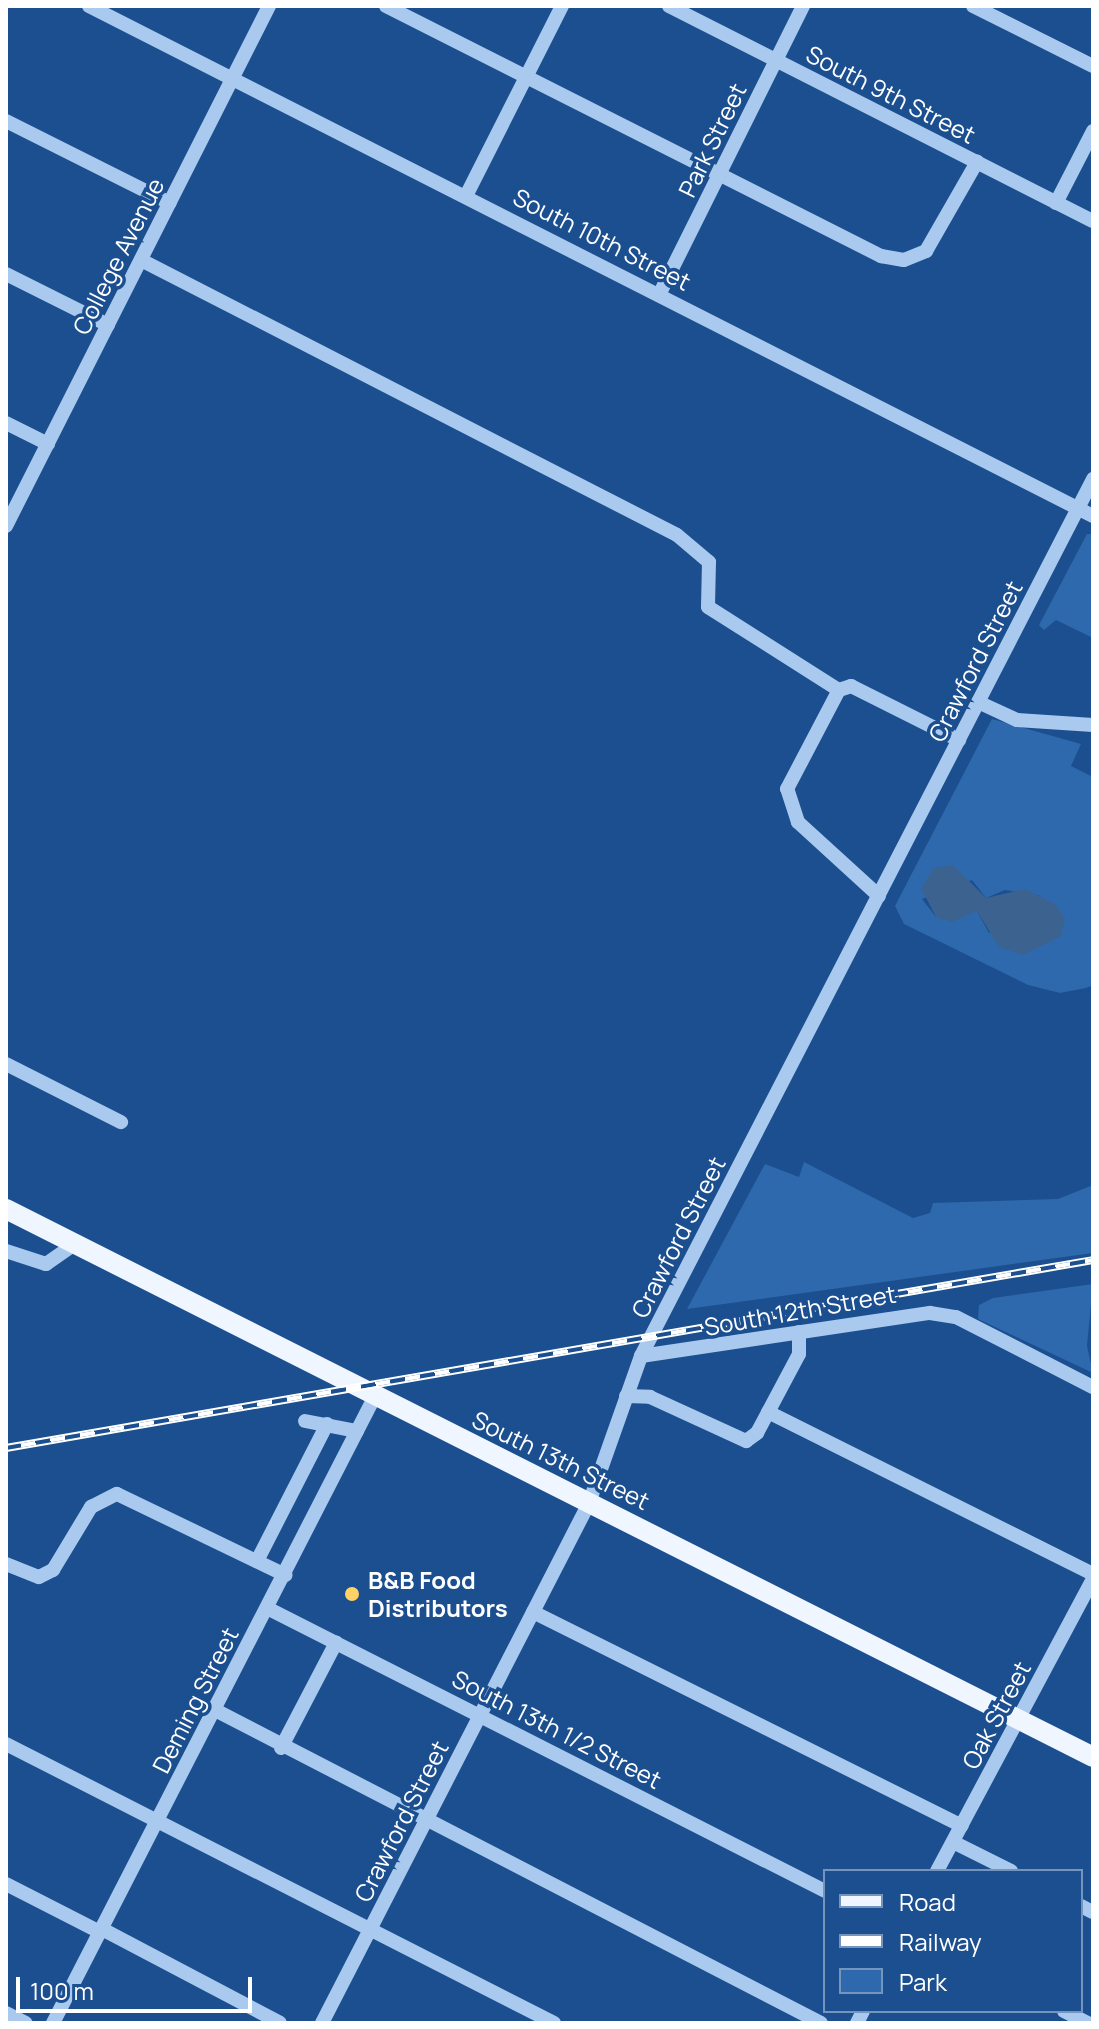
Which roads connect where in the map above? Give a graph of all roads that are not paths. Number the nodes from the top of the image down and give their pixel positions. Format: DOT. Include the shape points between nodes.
graph roads {
  1 [pos="89,6"];
  2 [pos="269,6"];
  3 [pos="386,6"];
  4 [pos="562,6"];
  5 [pos="669,6"];
  6 [pos="803,6"];
  7 [pos="973,6"];
  8 [pos="776,59"];
  9 [pos="1093,66"];
  10 [pos="527,76"];
  11 [pos="233,79"];
  12 [pos="6,121"];
  13 [pos="1093,131"];
  14 [pos="977,162"];
  15 [pos="718,177"];
  16 [pos="467,194"];
  17 [pos="170,203"];
  18 [pos="1056,203"];
  19 [pos="1093,221"];
  20 [pos="141,260"];
  21 [pos="6,274"];
  22 [pos="660,293"];
  23 [pos="108,325"];
  24 [pos="6,423"];
  25 [pos="48,444"];
  26 [pos="1093,479"];
  27 [pos="1078,508"];
  28 [pos="1093,516"];
  29 [pos="6,526"];
  30 [pos="839,690"];
  31 [pos="978,702"];
  32 [pos="1093,725"];
  33 [pos="959,740"];
  34 [pos="879,896"];
  35 [pos="6,1064"];
  36 [pos="121,1122"];
  37 [pos="6,1209"];
  38 [pos="75,1244"];
  39 [pos="6,1251"];
  40 [pos="799,1332"];
  41 [pos="641,1356"];
  42 [pos="1093,1387"];
  43 [pos="375,1396"];
  44 [pos="626,1396"];
  45 [pos="768,1412"];
  46 [pos="305,1421"];
  47 [pos="327,1424"];
  48 [pos="357,1431"];
  49 [pos="589,1503"];
  50 [pos="257,1561"];
  51 [pos="6,1564"];
  52 [pos="285,1575"];
  53 [pos="1093,1576"];
  54 [pos="267,1608"];
  55 [pos="533,1612"];
  56 [pos="336,1643"];
  57 [pos="215,1710"];
  58 [pos="480,1714"];
  59 [pos="1019,1720"];
  60 [pos="6,1744"];
  61 [pos="281,1748"];
  62 [pos="1093,1757"];
  63 [pos="158,1821"];
  64 [pos="426,1821"];
  65 [pos="962,1826"];
  66 [pos="953,1842"];
  67 [pos="938,1869"];
  68 [pos="1007,1869"];
  69 [pos="6,1884"];
  70 [pos="823,1890"];
  71 [pos="101,1931"];
  72 [pos="369,1931"];
  73 [pos="6,2013"];
  74 [pos="1068,2013"];
  75 [pos="26,2023"];
  76 [pos="53,2023"];
  77 [pos="280,2023"];
  78 [pos="322,2023"];
  79 [pos="554,2023"];
  80 [pos="821,2023"];
  81 [pos="1088,2023"];
  1 -- 11 [label="street, South 10th Street"];
  2 -- 11 [label="street, College Avenue"];
  3 -- 10 [label="street"];
  4 -- 10 [label="street"];
  5 -- 8 [label="street, South 9th Street"];
  6 -- 8 [label="street, Park Street"];
  7 -- 9 [label="street"];
  8 -- 14 [label="street, South 9th Street"];
  8 -- 15 [label="street, Park Street"];
  10 -- 15 [label="street"];
  10 -- 16 [label="street"];
  11 -- 16 [label="street, South 10th Street"];
  11 -- 17 [label="street, College Avenue"];
  12 -- 17 [label="street"];
  13 -- 18 [label="street"];
  14 -- 15 [label="street" via="941,235 904,260"];
  14 -- 18 [label="street, South 9th Street"];
  15 -- 22 [label="street, Park Street"];
  16 -- 22 [label="street, South 10th Street"];
  17 -- 20 [label="street, College Avenue"];
  18 -- 19 [label="street, South 9th Street"];
  20 -- 23 [label="street, College Avenue"];
  20 -- 30 [label="street" via="677,535 709,562 708,607"];
  21 -- 23 [label="street"];
  22 -- 27 [label="street, South 10th Street"];
  23 -- 25 [label="street, College Avenue"];
  24 -- 25 [label="street"];
  25 -- 29 [label="street, College Avenue"];
  26 -- 27 [label="street, Crawford Street"];
  27 -- 28 [label="street, South 10th Street"];
  27 -- 31 [label="street, Crawford Street"];
  30 -- 33 [label="street" via="864,687"];
  30 -- 34 [label="street" via="787,789 786,805"];
  31 -- 32 [label="street" via="1017,720"];
  31 -- 33 [label="street, Crawford Street"];
  33 -- 34 [label="street, Crawford Street"];
  34 -- 41 [label="street, Crawford Street"];
  35 -- 36 [label="street"];
  37 -- 38 [label="main road, South 13th Street"];
  38 -- 39 [label="street" via="46,1264"];
  38 -- 43 [label="main road, South 13th Street"];
  40 -- 41 [label="street, South 12th Street"];
  40 -- 42 [label="street, South 12th Street" via="898,1314 956,1317"];
  40 -- 45 [label="street" via="799,1354"];
  41 -- 44 [label="street, Crawford Street"];
  43 -- 48 [label="street, Deming Street"];
  43 -- 49 [label="main road, South 13th Street"];
  44 -- 45 [label="street" via="650,1397 746,1441"];
  44 -- 49 [label="street, Crawford Street"];
  45 -- 53 [label="street"];
  46 -- 47 [label="street"];
  47 -- 48 [label="street"];
  47 -- 50 [label="street"];
  48 -- 52 [label="street, Deming Street"];
  49 -- 55 [label="street, Crawford Street"];
  49 -- 59 [label="main road, South 13th Street"];
  50 -- 51 [label="street" via="117,1494 91,1507 53,1570 39,1577"];
  50 -- 52 [label="street"];
  52 -- 54 [label="street, Deming Street"];
  53 -- 59 [label="street, Oak Street"];
  54 -- 56 [label="street, South 13th 1/2 Street"];
  54 -- 57 [label="street, Deming Street"];
  55 -- 58 [label="street, Crawford Street"];
  55 -- 65 [label="street"];
  56 -- 58 [label="street, South 13th 1/2 Street"];
  56 -- 61 [label="street"];
  57 -- 61 [label="street"];
  57 -- 63 [label="street, Deming Street"];
  58 -- 64 [label="street, Crawford Street"];
  58 -- 70 [label="street, South 13th 1/2 Street"];
  59 -- 62 [label="main road, South 13th Street"];
  59 -- 65 [label="street, Oak Street"];
  60 -- 63 [label="street"];
  61 -- 64 [label="street"];
  63 -- 71 [label="street, Deming Street"];
  63 -- 72 [label="street"];
  64 -- 72 [label="street, Crawford Street"];
  64 -- 80 [label="street"];
  65 -- 66 [label="street, Oak Street"];
  66 -- 67 [label="street, Oak Street"];
  66 -- 68 [label="street"];
  69 -- 71 [label="street"];
  71 -- 76 [label="street, Deming Street"];
  71 -- 77 [label="street"];
  72 -- 78 [label="street, Crawford Street"];
  72 -- 79 [label="street"];
  73 -- 75 [label="street"];
  74 -- 81 [label="street"];
}
